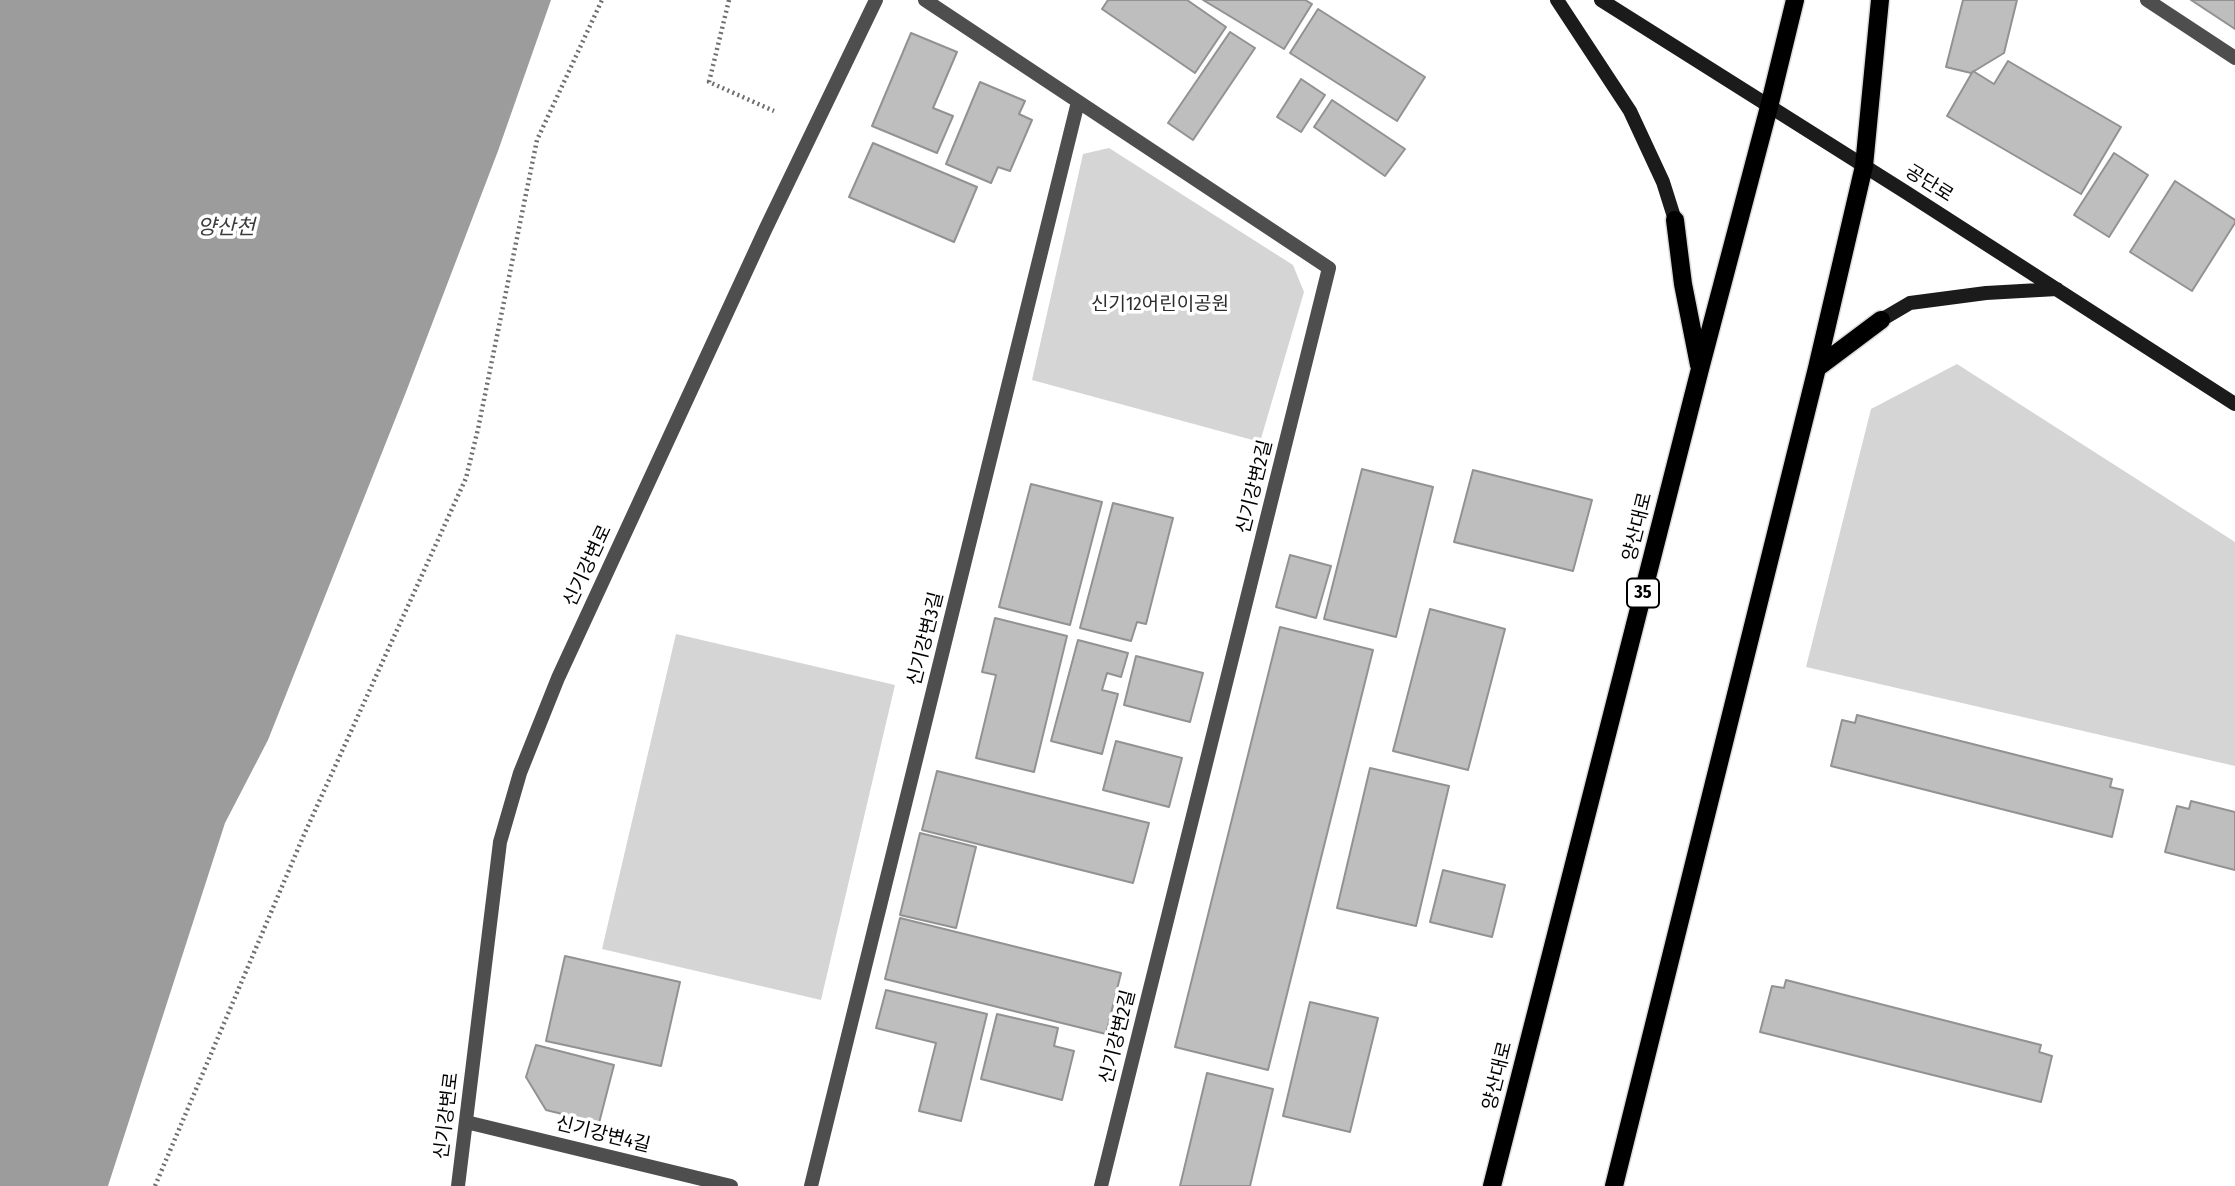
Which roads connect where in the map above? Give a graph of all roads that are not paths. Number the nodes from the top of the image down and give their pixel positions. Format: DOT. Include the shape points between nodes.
graph roads {
  1 [pos="876,0"];
  2 [pos="925,0"];
  3 [pos="1557,0"];
  4 [pos="1601,0"];
  5 [pos="1795,0"];
  6 [pos="1880,0"];
  7 [pos="2147,0"];
  8 [pos="2235,58"];
  9 [pos="1078,102"];
  10 [pos="1769,107"];
  11 [pos="1864,166"];
  12 [pos="1675,220"];
  13 [pos="2057,289"];
  14 [pos="1881,320"];
  15 [pos="1817,368"];
  16 [pos="1700,369"];
  17 [pos="2235,404"];
  18 [pos="466,1122"];
  19 [pos="458,1186"];
  20 [pos="731,1186"];
  21 [pos="811,1186"];
  22 [pos="1101,1186"];
  23 [pos="1492,1186"];
  24 [pos="1614,1186"];
  1 -- 18 [label="street, 신기강변로" via="558,678 520,773 500,842"];
  2 -- 9 [label="street, 신기강변2길"];
  3 -- 12 [label="street" via="1630,111"];
  4 -- 10 [label="street, 공단로"];
  5 -- 10 [label="main road, 양산대로 / 35"];
  6 -- 11 [label="main road"];
  7 -- 8 [label="street"];
  9 -- 21 [label="street, 신기강변3길"];
  9 -- 22 [label="street, 신기강변2길" via="1329,268"];
  10 -- 11 [label="street, 공단로"];
  10 -- 16 [label="main road, 양산대로 / 35"];
  11 -- 13 [label="street, 공단로"];
  11 -- 15 [label="main road"];
  12 -- 16 [label="main road"];
  13 -- 14 [label="street" via="1910,303"];
  13 -- 17 [label="street, 공단로"];
  14 -- 15 [label="main road"];
  15 -- 24 [label="main road"];
  16 -- 23 [label="main road, 양산대로 / 35"];
  18 -- 19 [label="street, 신기강변로"];
  18 -- 20 [label="street, 신기강변4길"];
}
